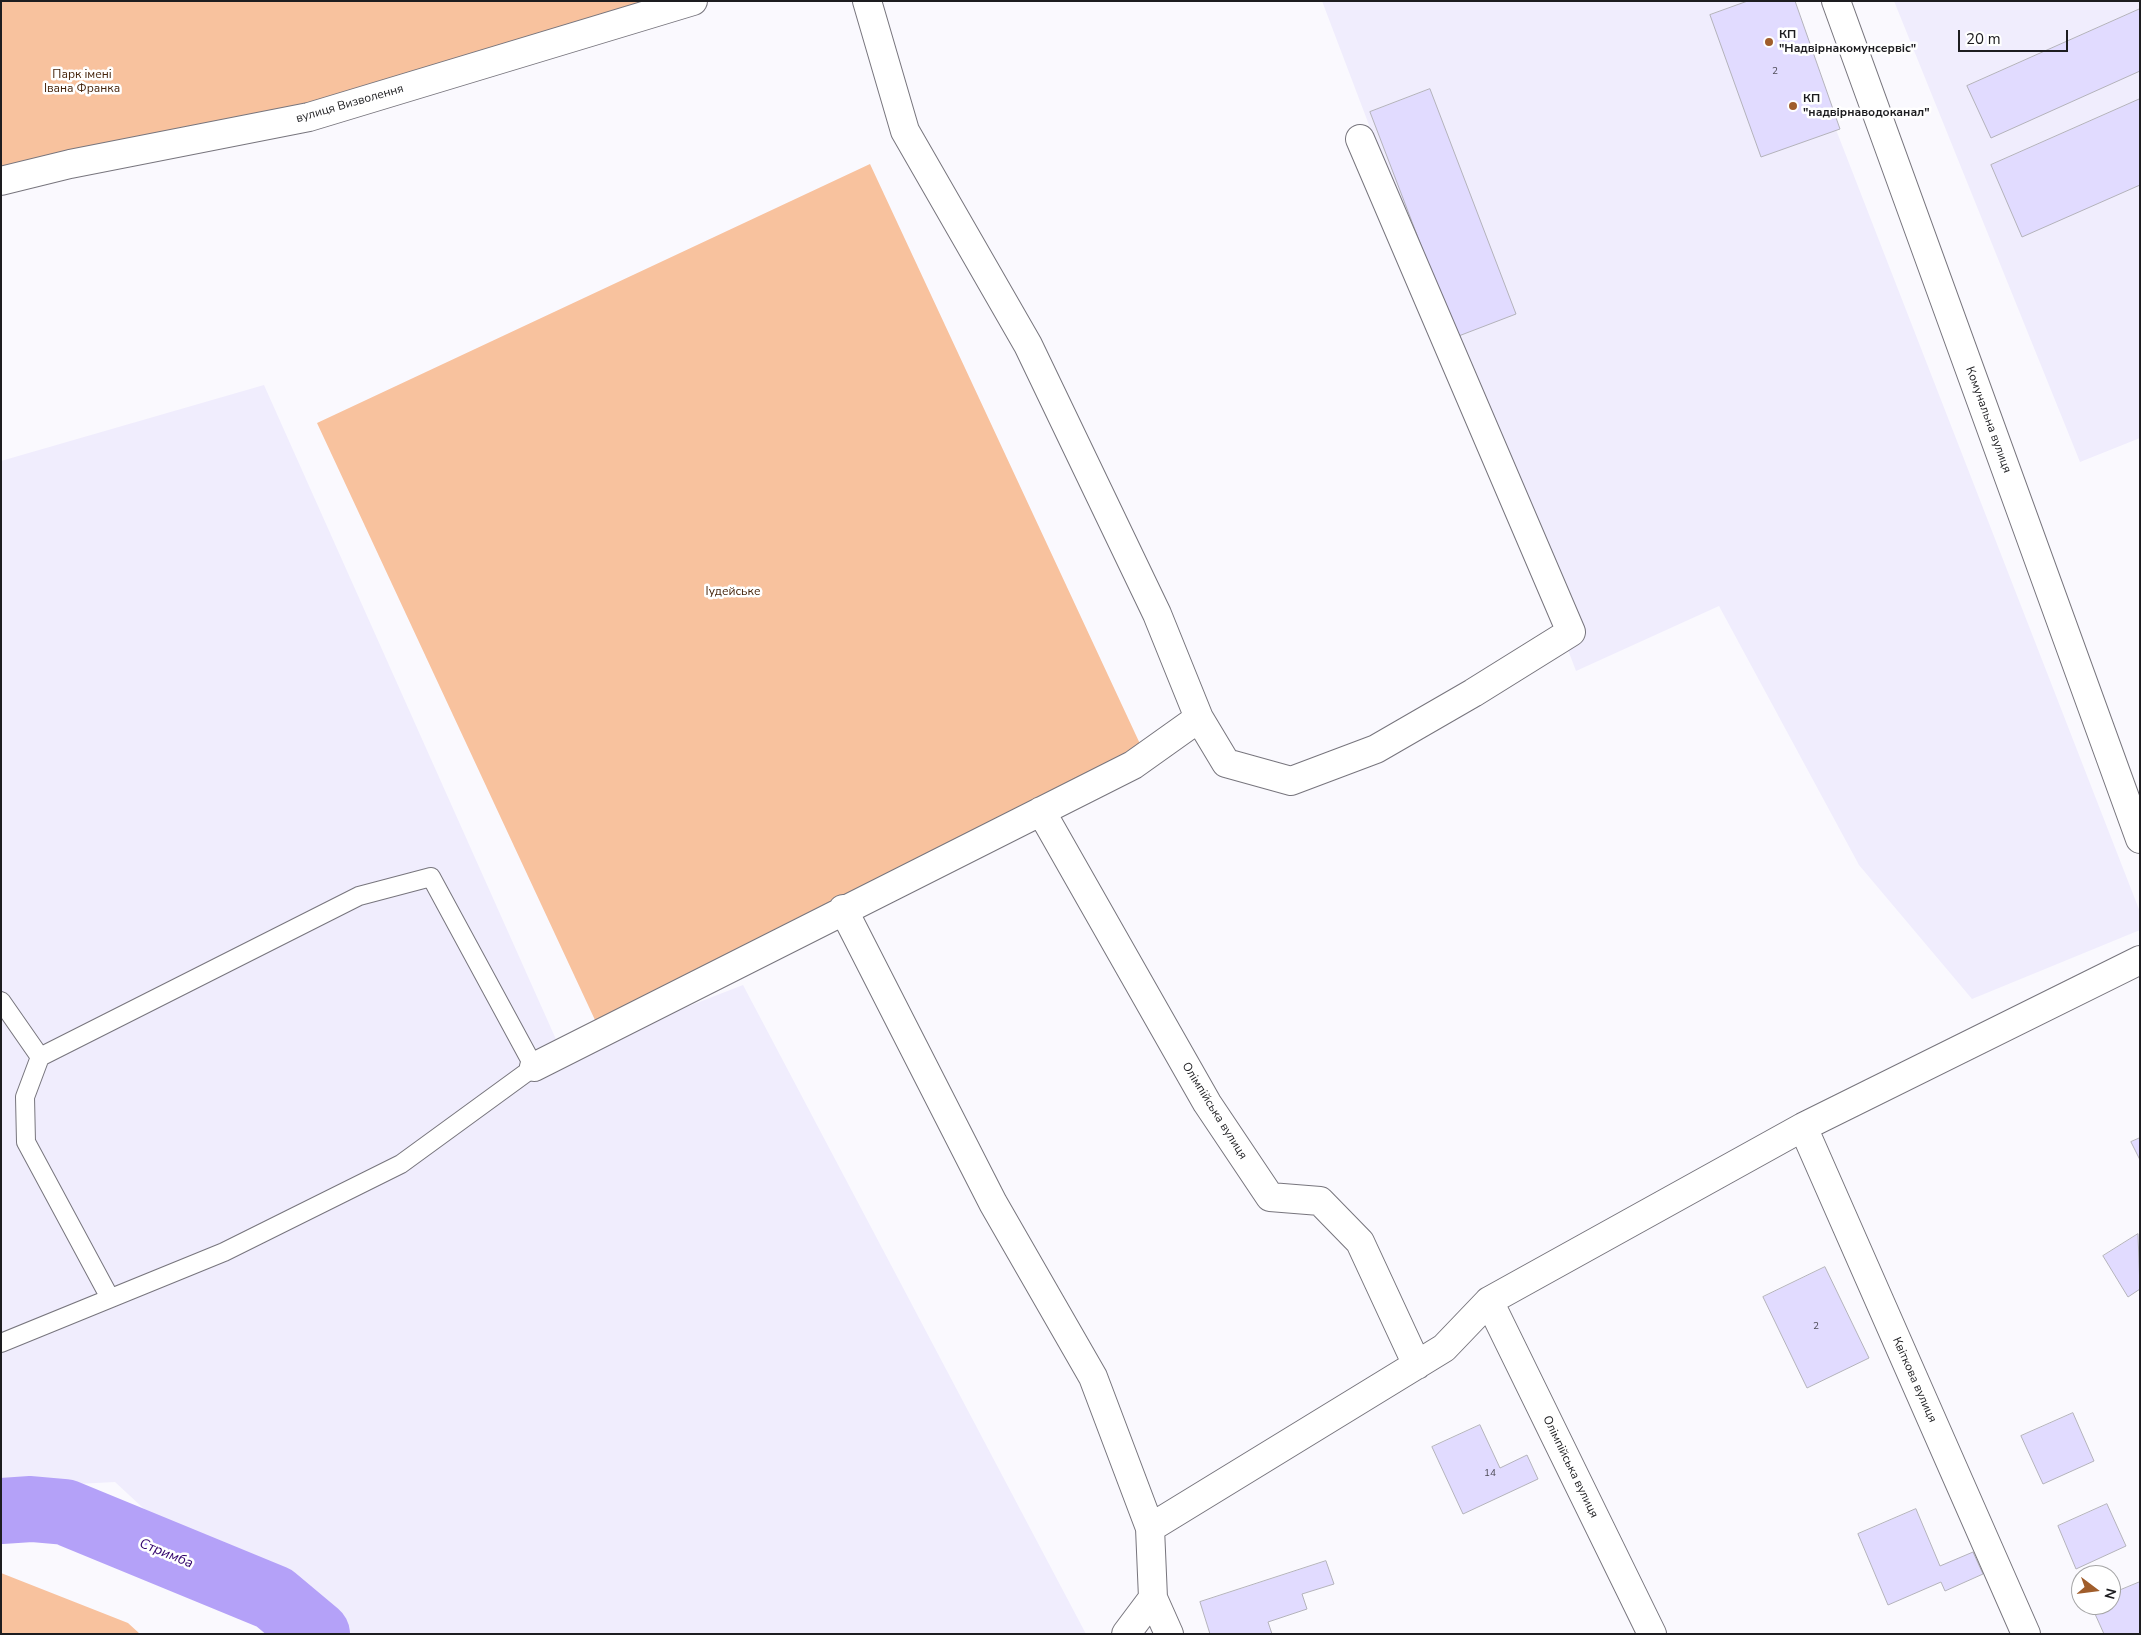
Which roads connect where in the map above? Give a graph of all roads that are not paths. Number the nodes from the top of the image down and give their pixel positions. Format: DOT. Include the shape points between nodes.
graph roads {
  1 [pos="693,1"];
  2 [pos="867,1"];
  3 [pos="1836,1"];
  4 [pos="1360,139"];
  5 [pos="1,181"];
  6 [pos="1199,718"];
  7 [pos="1041,811"];
  8 [pos="2140,839"];
  9 [pos="844,909"];
  10 [pos="2140,960"];
  11 [pos="1,1001"];
  12 [pos="40,1057"];
  13 [pos="534,1066"];
  14 [pos="1803,1127"];
  15 [pos="110,1298"];
  16 [pos="1488,1301"];
  17 [pos="1,1343"];
  18 [pos="1417,1365"];
  19 [pos="1150,1528"];
  20 [pos="1153,1598"];
  21 [pos="1126,1634"];
  22 [pos="1169,1634"];
  23 [pos="1652,1634"];
  24 [pos="2026,1634"];
  1 -- 5 [label="street, вулиця Визволення" via="309,117 70,164"];
  2 -- 6 [label="street" via="905,131 1028,345 1157,614"];
  3 -- 8 [label="street, Комунальна вулиця"];
  4 -- 6 [label="street" via="1571,632 1376,749 1291,781 1226,763"];
  6 -- 7 [label="street" via="1133,765"];
  7 -- 9 [label="street"];
  7 -- 18 [label="street, Олімпійська вулиця" via="1207,1103 1270,1197 1320,1201 1360,1242"];
  9 -- 13 [label="street"];
  9 -- 19 [label="street" via="993,1203 1093,1377"];
  10 -- 14 [label="street"];
  11 -- 12 [label="lane"];
  12 -- 13 [label="lane" via="359,896 431,877"];
  12 -- 15 [label="lane" via="25,1097 26,1142"];
  13 -- 15 [label="lane" via="401,1164 224,1252"];
  14 -- 16 [label="street"];
  14 -- 24 [label="street, Квіткова вулиця"];
  15 -- 17 [label="lane"];
  16 -- 18 [label="street" via="1444,1348"];
  16 -- 23 [label="street, Олімпійська вулиця"];
  18 -- 19 [label="street"];
  19 -- 20 [label="street"];
  20 -- 21 [label="street"];
  20 -- 22 [label="street"];
}
